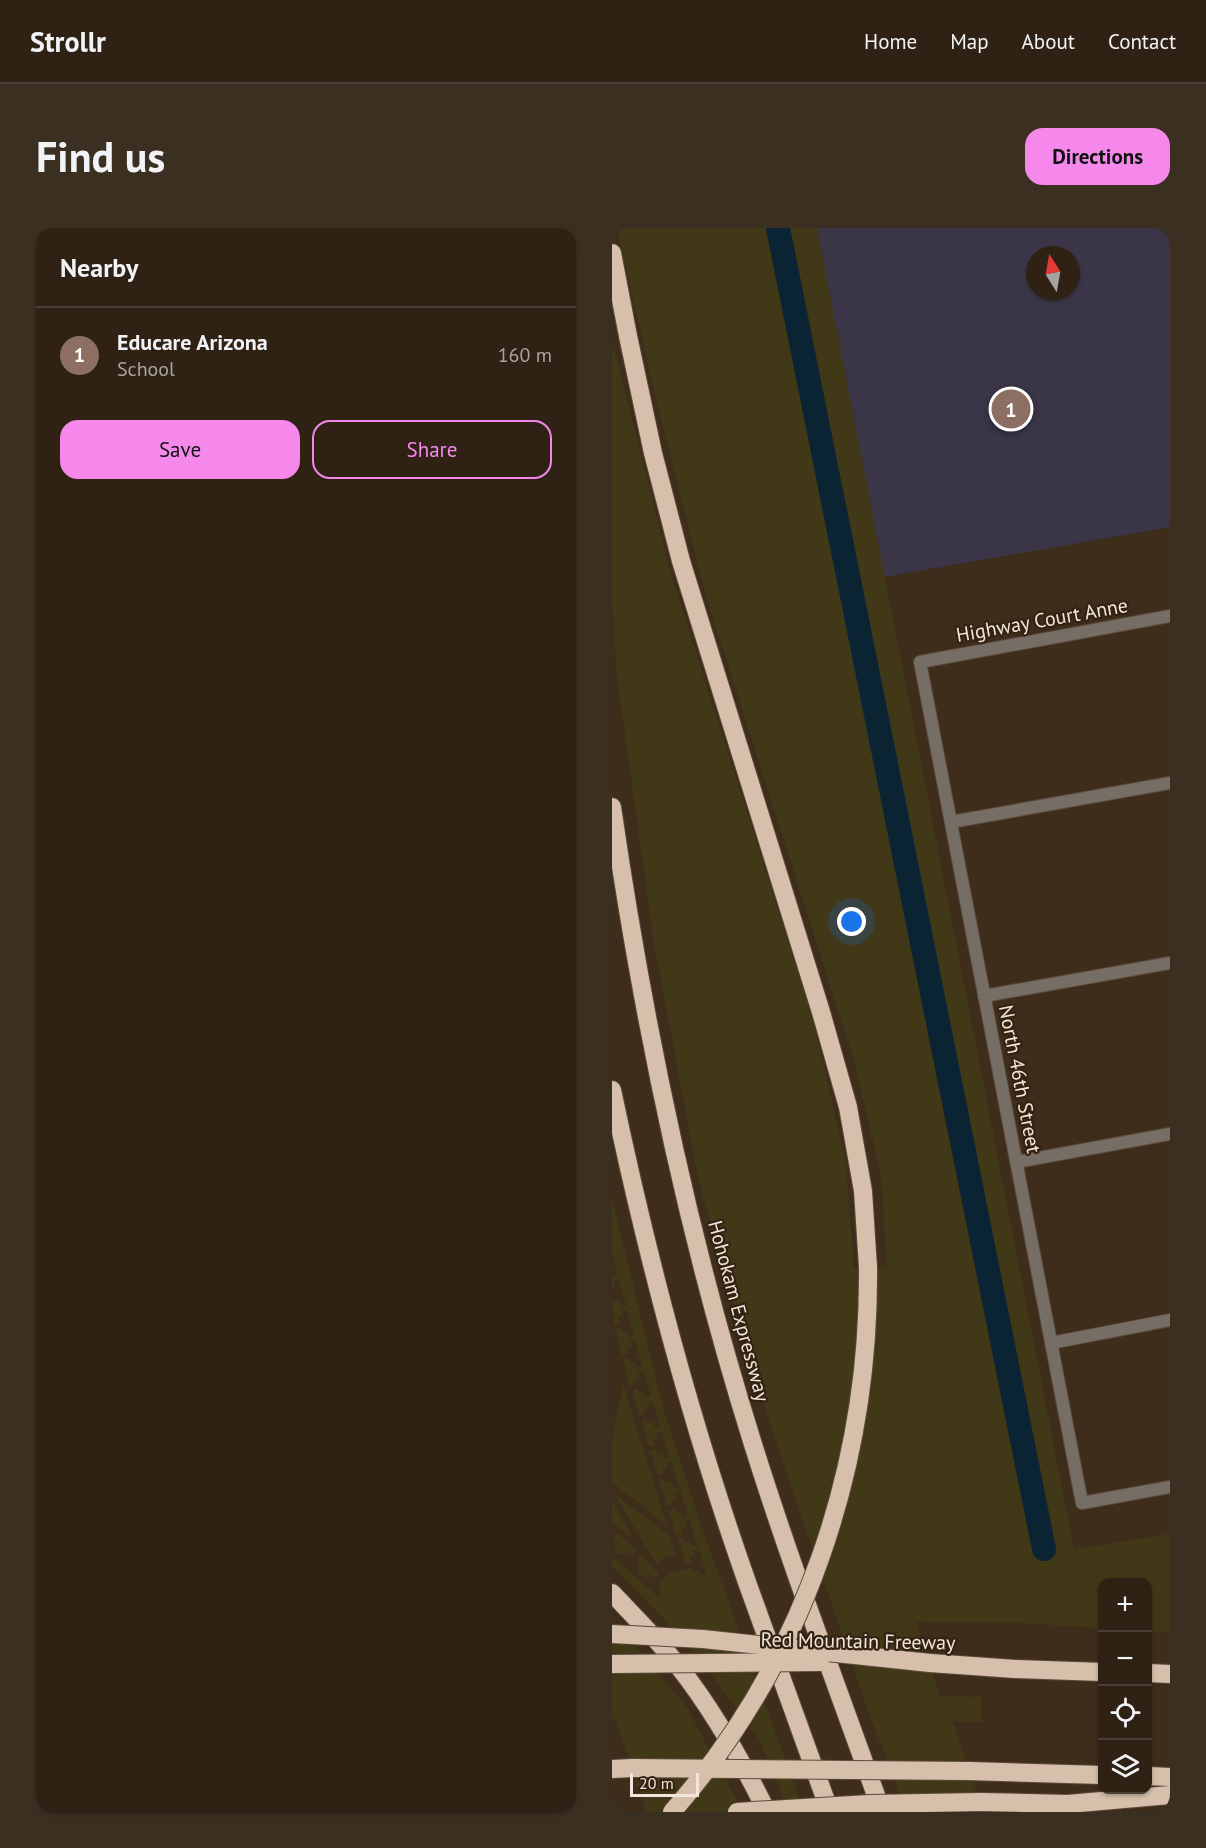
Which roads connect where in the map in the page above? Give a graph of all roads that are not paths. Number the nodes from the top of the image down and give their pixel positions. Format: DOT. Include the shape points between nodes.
graph roads {
  1 [pos="612,252"];
  2 [pos="1170,616"];
  3 [pos="920,662"];
  4 [pos="1170,783"];
  5 [pos="612,807"];
  6 [pos="951,822"];
  7 [pos="1170,963"];
  8 [pos="984,996"];
  9 [pos="612,1090"];
  10 [pos="1170,1134"];
  11 [pos="1016,1162"];
  12 [pos="1170,1320"];
  13 [pos="1051,1343"];
  14 [pos="1170,1487"];
  15 [pos="612,1593"];
  16 [pos="612,1634"];
  17 [pos="930,1663"];
  18 [pos="612,1664"];
  19 [pos="1098,1672"];
  20 [pos="1152,1673"];
  21 [pos="1170,1674"];
  22 [pos="612,1769"];
  23 [pos="1098,1775"];
  24 [pos="1152,1776"];
  25 [pos="1170,1777"];
  26 [pos="1170,1795"];
  27 [pos="672,1812"];
  28 [pos="737,1812"];
  29 [pos="767,1812"];
  30 [pos="830,1812"];
  31 [pos="882,1812"];
  1 -- 27 [label="highway, bridge" via="678,551 848,1107 863,1191 868,1267 866,1344 856,1428 838,1506 813,1580 778,1658 737,1727"];
  2 -- 3 [label="lane, Highway Court Anne"];
  3 -- 6 [label="lane, North 46th Street"];
  4 -- 6 [label="lane"];
  5 -- 31 [label="highway, Hohokam Expressway" via="667,1123 706,1282 762,1472"];
  6 -- 8 [label="lane, North 46th Street"];
  7 -- 8 [label="lane"];
  8 -- 11 [label="lane, North 46th Street"];
  9 -- 30 [label="highway" via="652,1266 697,1426 748,1585"];
  10 -- 11 [label="lane"];
  11 -- 13 [label="lane, North 46th Street"];
  12 -- 13 [label="lane"];
  13 -- 14 [label="lane, North 46th Street" via="1082,1503"];
  15 -- 29 [label="highway" via="696,1690 737,1753"];
  16 -- 17 [label="highway, bridge" via="703,1639"];
  17 -- 18 [label="highway, Red Mountain Freeway, bridge"];
  17 -- 19 [label="highway, Red Mountain Freeway"];
  20 -- 21 [label="highway"];
  22 -- 23 [label="highway, bridge"];
  24 -- 25 [label="highway"];
  26 -- 28 [label="highway, bridge" via="1068,1804 869,1804"];
}
